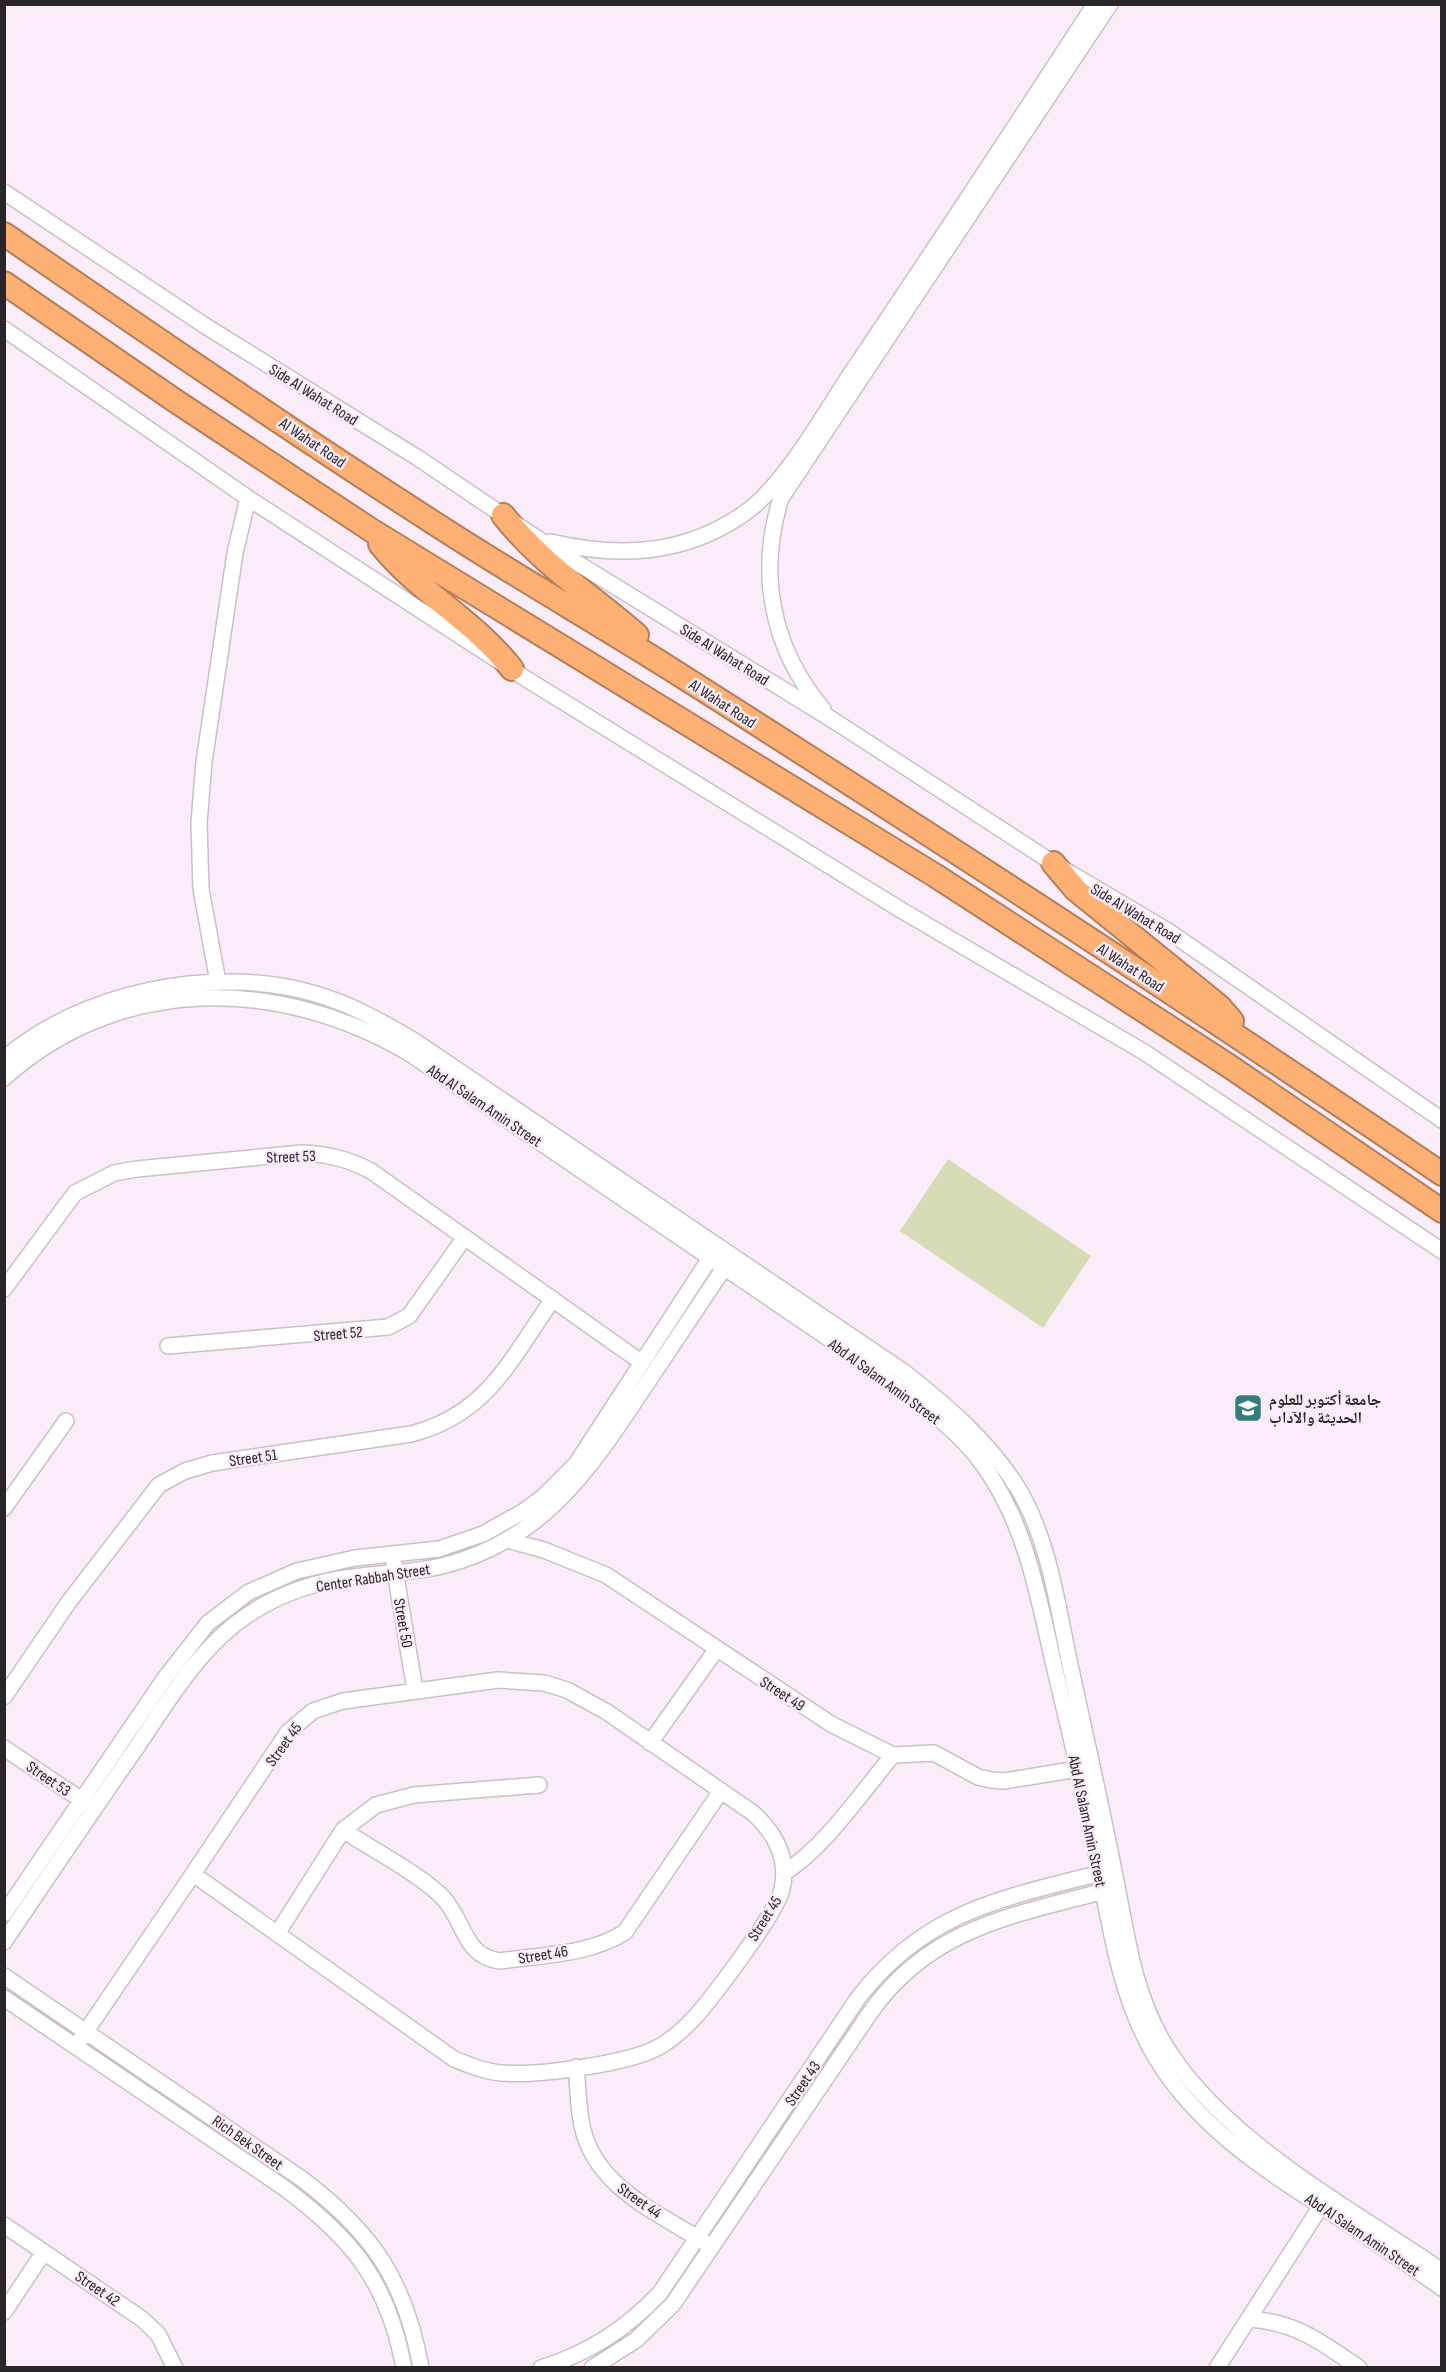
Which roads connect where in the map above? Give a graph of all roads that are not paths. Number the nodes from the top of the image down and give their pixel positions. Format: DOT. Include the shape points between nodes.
graph roads {
  1 [pos="1095,4"];
  2 [pos="1110,4"];
  3 [pos="1083,34"];
  4 [pos="4,192"];
  5 [pos="4,234"];
  6 [pos="4,283"];
  7 [pos="4,329"];
  8 [pos="248,498"];
  9 [pos="503,515"];
  10 [pos="371,530"];
  11 [pos="538,539"];
  12 [pos="666,667"];
  13 [pos="512,669"];
  14 [pos="836,722"];
  15 [pos="1053,862"];
  16 [pos="218,982"];
  17 [pos="1242,1038"];
  18 [pos="412,1048"];
  19 [pos="4,1059"];
  20 [pos="4,1078"];
  21 [pos="1442,1120"];
  22 [pos="1442,1173"];
  23 [pos="1442,1210"];
  24 [pos="465,1237"];
  25 [pos="1442,1251"];
  26 [pos="713,1253"];
  27 [pos="728,1263"];
  28 [pos="4,1289"];
  29 [pos="553,1299"];
  30 [pos="168,1346"];
  31 [pos="641,1362"];
  32 [pos="622,1391"];
  33 [pos="636,1400"];
  34 [pos="66,1421"];
  35 [pos="4,1508"];
  36 [pos="507,1540"];
  37 [pos="393,1556"];
  38 [pos="396,1573"];
  39 [pos="716,1650"];
  40 [pos="415,1690"];
  41 [pos="4,1697"];
  42 [pos="650,1743"];
  43 [pos="4,1748"];
  44 [pos="893,1755"];
  45 [pos="1078,1769"];
  46 [pos="539,1785"];
  47 [pos="720,1791"];
  48 [pos="88,1805"];
  49 [pos="343,1830"];
  50 [pos="1107,1872"];
  51 [pos="784,1873"];
  52 [pos="193,1874"];
  53 [pos="1110,1889"];
  54 [pos="4,1914"];
  55 [pos="278,1934"];
  56 [pos="4,1942"];
  57 [pos="4,1976"];
  58 [pos="4,1998"];
  59 [pos="87,2031"];
  60 [pos="76,2046"];
  61 [pos="576,2067"];
  62 [pos="1321,2206"];
  63 [pos="4,2225"];
  64 [pos="704,2242"];
  65 [pos="44,2252"];
  66 [pos="1442,2271"];
  67 [pos="1442,2288"];
  68 [pos="4,2312"];
  69 [pos="1249,2319"];
  70 [pos="1353,2366"];
  71 [pos="175,2367"];
  72 [pos="404,2367"];
  73 [pos="421,2367"];
  74 [pos="542,2367"];
  75 [pos="592,2367"];
  76 [pos="1218,2367"];
  1 -- 3 [label="street"];
  2 -- 3 [label="street"];
  3 -- 11 [label="street" via="770,492 729,523 664,548 612,553"];
  3 -- 14 [label="street" via="781,498 770,553 773,609 783,645 800,679"];
  4 -- 9 [label="street, Side Al Wahat Road" via="207,327"];
  5 -- 12 [label="highway, Al Wahat Road" via="446,531"];
  6 -- 10 [label="highway, Al Wahat Road"];
  7 -- 8 [label="street"];
  8 -- 13 [label="street"];
  8 -- 16 [label="street" via="235,553 204,762 199,823 201,889"];
  9 -- 11 [label="street, Side Al Wahat Road"];
  9 -- 12 [label="highway" via="543,560 630,628"];
  10 -- 13 [label="highway" via="401,568 475,628"];
  10 -- 23 [label="highway, Al Wahat Road" via="936,876"];
  11 -- 14 [label="street, Side Al Wahat Road"];
  12 -- 17 [label="highway, Al Wahat Road"];
  13 -- 25 [label="street" via="901,910 1144,1052"];
  14 -- 15 [label="street, Side Al Wahat Road"];
  15 -- 17 [label="highway" via="1076,890 1219,1006"];
  15 -- 21 [label="street, Side Al Wahat Road" via="1168,931"];
  16 -- 18 [label="street, Abd Al Salam Amin Street" via="312,993 366,1013"];
  16 -- 19 [label="street, Abd Al Salam Amin Street" via="164,987 107,1002 42,1033"];
  17 -- 22 [label="highway, Al Wahat Road"];
  18 -- 20 [label="street, Abd Al Salam Amin Street" via="313,1010 262,1000 203,998 160,1003 90,1024 42,1048"];
  18 -- 26 [label="street, Abd Al Salam Amin Street"];
  24 -- 28 [label="street, Street 53" via="371,1171 338,1157 302,1153 137,1169 114,1173 75,1193"];
  24 -- 29 [label="street, Street 53"];
  24 -- 30 [label="street, Street 52" via="409,1316 388,1327"];
  26 -- 27 [label="street, Abd Al Salam Amin Street"];
  26 -- 31 [label="street, Center Rabbah Street"];
  27 -- 33 [label="street, Center Rabbah Street"];
  27 -- 45 [label="street, Abd Al Salam Amin Street" via="908,1394 948,1427 982,1464 1010,1508 1028,1556"];
  27 -- 50 [label="street, Abd Al Salam Amin Street" via="903,1372 939,1400 983,1442 1020,1492 1044,1549 1052,1581"];
  29 -- 31 [label="street, Street 53"];
  29 -- 41 [label="street, Street 51" via="481,1399 437,1427 212,1463 159,1485 68,1603"];
  31 -- 32 [label="street, Center Rabbah Street"];
  32 -- 33 [label="street"];
  32 -- 37 [label="street, Center Rabbah Street" via="576,1464 524,1511 462,1543"];
  33 -- 36 [label="street, Center Rabbah Street" via="576,1484 544,1515"];
  34 -- 35 [label="street"];
  36 -- 38 [label="street, Center Rabbah Street" via="442,1566"];
  36 -- 39 [label="street, Street 49" via="606,1575"];
  37 -- 38 [label="street, Street 50"];
  37 -- 48 [label="street, Center Rabbah Street" via="355,1558 297,1571 264,1584 227,1606 190,1643"];
  38 -- 40 [label="street, Street 50"];
  38 -- 48 [label="street, Center Rabbah Street" via="307,1587 274,1600 236,1624 202,1656"];
  39 -- 42 [label="street"];
  39 -- 44 [label="street, Street 49" via="843,1731"];
  40 -- 42 [label="street, Street 45" via="498,1680 544,1683 588,1701"];
  40 -- 52 [label="street, Street 45" via="327,1704 299,1720"];
  42 -- 47 [label="street, Street 45"];
  43 -- 48 [label="street, Street 53"];
  44 -- 45 [label="street, Street 49" via="934,1754 978,1776 1004,1781"];
  44 -- 51 [label="street" via="817,1845"];
  45 -- 50 [label="street, Abd Al Salam Amin Street"];
  46 -- 49 [label="street" via="395,1798 359,1816"];
  47 -- 49 [label="street, Street 46" via="625,1932 591,1947 500,1961 476,1954 455,1913 442,1898"];
  47 -- 51 [label="street, Street 45" via="766,1825 776,1839"];
  48 -- 54 [label="street, Center Rabbah Street"];
  48 -- 56 [label="street, Center Rabbah Street"];
  49 -- 55 [label="street"];
  50 -- 53 [label="street, Abd Al Salam Amin Street"];
  50 -- 64 [label="street, Street 43" via="984,1905 942,1924 885,1966 858,1998"];
  51 -- 61 [label="street, Street 45" via="777,1904 679,2034 635,2057"];
  52 -- 55 [label="street, Street 45"];
  52 -- 59 [label="street, Street 45"];
  53 -- 62 [label="street, Abd Al Salam Amin Street" via="1118,1967 1128,1998 1147,2041 1174,2085 1217,2132"];
  53 -- 64 [label="street, Street 43" via="981,1925 951,1938 914,1964 883,1995"];
  53 -- 66 [label="street, Abd Al Salam Amin Street" via="1147,2010 1180,2069 1201,2095 1278,2160"];
  55 -- 61 [label="street, Street 45" via="454,2059 500,2073"];
  57 -- 59 [label="street, Rich Bek Street"];
  58 -- 60 [label="street, Rich Bek Street"];
  59 -- 60 [label="street, Street 45"];
  59 -- 73 [label="street, Rich Bek Street" via="302,2179 346,2214 368,2238 401,2294"];
  60 -- 72 [label="street, Rich Bek Street" via="283,2187 341,2234 367,2268 383,2298"];
  61 -- 64 [label="street, Street 44" via="582,2125 598,2164 627,2194"];
  62 -- 67 [label="street, Abd Al Salam Amin Street"];
  62 -- 69 [label="street"];
  63 -- 65 [label="street, Street 42"];
  64 -- 74 [label="street, Street 43" via="625,2327 583,2352"];
  64 -- 75 [label="street, Street 43" via="673,2304 622,2349"];
  65 -- 68 [label="street"];
  65 -- 71 [label="street, Street 42" via="142,2319 158,2334"];
  69 -- 70 [label="street" via="1292,2325"];
  69 -- 76 [label="street"];
}
